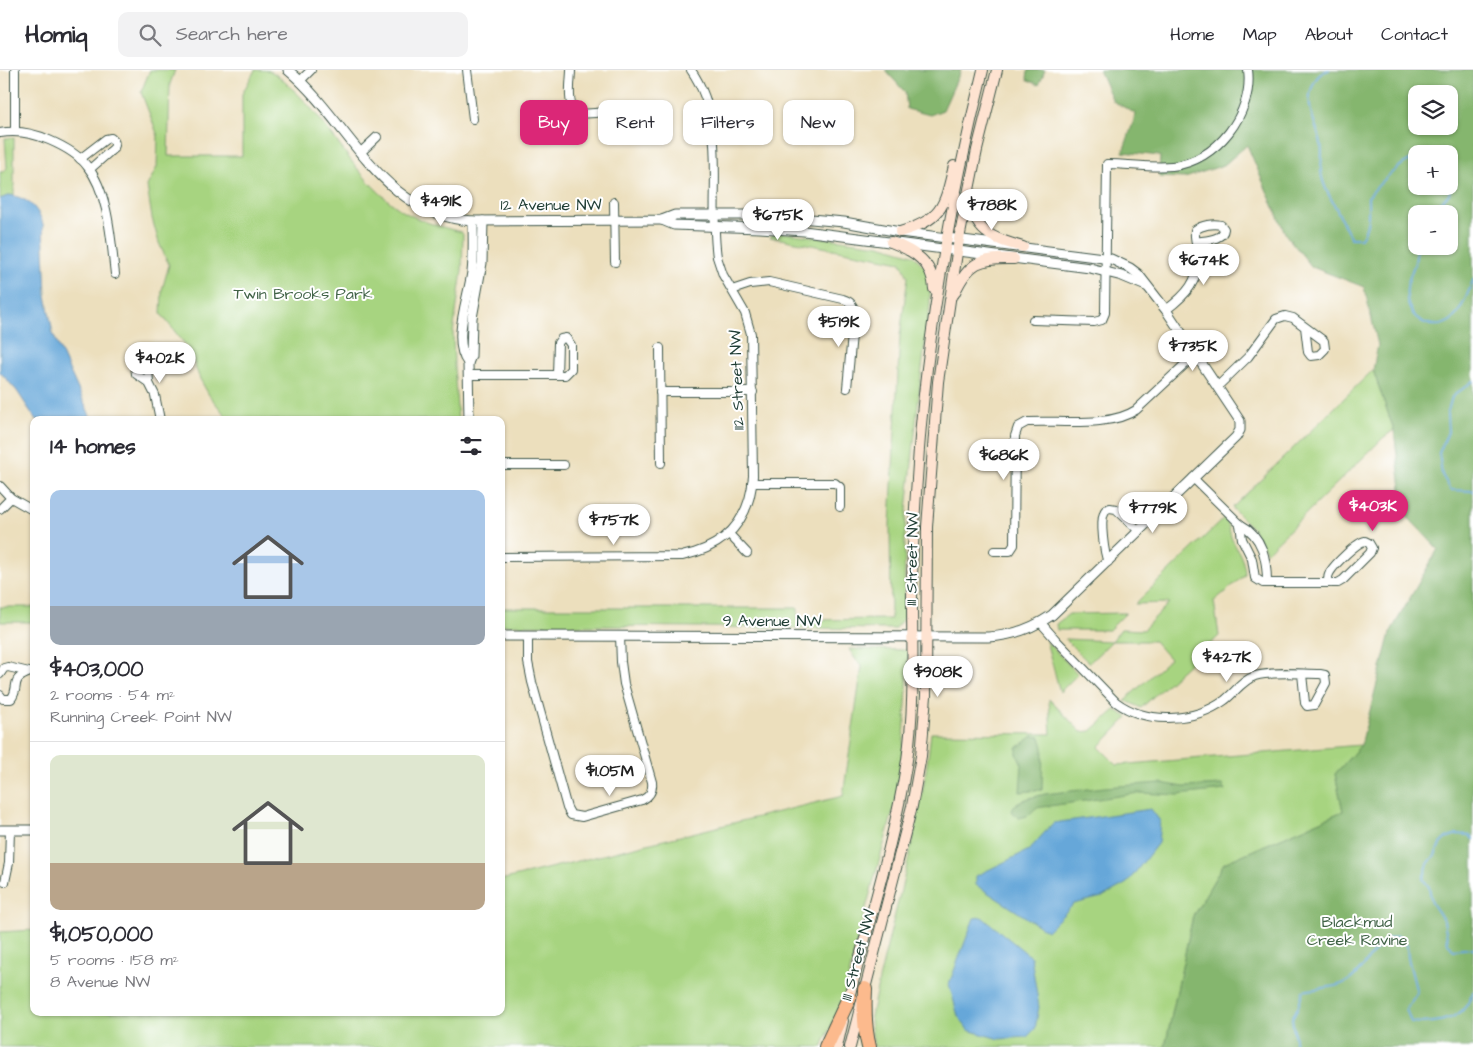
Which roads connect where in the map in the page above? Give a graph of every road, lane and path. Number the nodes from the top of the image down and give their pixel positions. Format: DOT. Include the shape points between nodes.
graph roads {
  1 [pos="15,70"];
  2 [pos="288,70"];
  3 [pos="311,70"];
  4 [pos="467,70"];
  5 [pos="572,70"];
  6 [pos="691,70"];
  7 [pos="983,70"];
  8 [pos="997,70"];
  9 [pos="1248,70"];
  10 [pos="301,80"];
  11 [pos="598,112"];
  12 [pos="473,119"];
  13 [pos="970,123"];
  14 [pos="15,131"];
  15 [pos="0,133"];
  16 [pos="377,137"];
  17 [pos="360,153"];
  18 [pos="80,159"];
  19 [pos="90,170"];
  20 [pos="971,181"];
  21 [pos="614,202"];
  22 [pos="716,215"];
  23 [pos="473,220"];
  24 [pos="614,220"];
  25 [pos="662,220"];
  26 [pos="483,221"];
  27 [pos="715,227"];
  28 [pos="900,232"];
  29 [pos="946,237"];
  30 [pos="958,239"];
  31 [pos="891,242"];
  32 [pos="1196,242"];
  33 [pos="1024,247"];
  34 [pos="944,249"];
  35 [pos="957,251"];
  36 [pos="1014,259"];
  37 [pos="615,262"];
  38 [pos="1106,265"];
  39 [pos="115,274"];
  40 [pos="1146,286"];
  41 [pos="732,290"];
  42 [pos="935,306"];
  43 [pos="948,306"];
  44 [pos="1166,310"];
  45 [pos="1033,320"];
  46 [pos="1305,327"];
  47 [pos="660,348"];
  48 [pos="1196,354"];
  49 [pos="468,363"];
  50 [pos="469,375"];
  51 [pos="557,375"];
  52 [pos="149,383"];
  53 [pos="1218,386"];
  54 [pos="847,388"];
  55 [pos="660,392"];
  56 [pos="753,392"];
  57 [pos="159,416"];
  58 [pos="469,416"];
  59 [pos="661,463"];
  60 [pos="505,465"];
  61 [pos="564,465"];
  62 [pos="1193,478"];
  63 [pos="752,483"];
  64 [pos="0,486"];
  65 [pos="11,498"];
  66 [pos="840,507"];
  67 [pos="0,509"];
  68 [pos="30,509"];
  69 [pos="1240,524"];
  70 [pos="1138,531"];
  71 [pos="729,534"];
  72 [pos="994,551"];
  73 [pos="747,553"];
  74 [pos="505,557"];
  75 [pos="1108,562"];
  76 [pos="1267,583"];
  77 [pos="1331,583"];
  78 [pos="1041,622"];
  79 [pos="505,636"];
  80 [pos="528,636"];
  81 [pos="620,636"];
  82 [pos="913,637"];
  83 [pos="926,637"];
  84 [pos="30,672"];
  85 [pos="30,673"];
  86 [pos="0,674"];
  87 [pos="1302,674"];
  88 [pos="0,695"];
  89 [pos="0,830"];
  90 [pos="10,830"];
  91 [pos="30,830"];
  92 [pos="5,882"];
  93 [pos="864,989"];
  94 [pos="849,998"];
  95 [pos="826,1047"];
  96 [pos="837,1047"];
  97 [pos="850,1047"];
  98 [pos="869,1047"];
  1 -- 14 [label="street"];
  2 -- 10 [label="street, 12 Avenue NW"];
  3 -- 10 [label="street"];
  4 -- 12 [label="street"];
  5 -- 11 [label="street" via="571,103 574,109 580,113"];
  6 -- 22 [label="street, 112 Street NW" via="704,94 712,123"];
  7 -- 13 [label="main road, 111 Street NW"];
  8 -- 20 [label="main road, 111 Street NW"];
  9 -- 38 [label="street" via="1247,94 1240,115 1230,131 1211,149 1174,165 1107,164"];
  10 -- 17 [label="street, 12 Avenue NW"];
  13 -- 28 [label="main road" via="959,147 940,211 932,219"];
  13 -- 29 [label="main road, 111 Street NW"];
  14 -- 15 [label="street"];
  14 -- 18 [label="street" via="43,137"];
  16 -- 17 [label="street"];
  17 -- 23 [label="street, 12 Avenue NW" via="379,175 409,200 436,213"];
  18 -- 19 [label="street"];
  18 -- 19 [label="street" via="106,139 114,140 114,148"];
  19 -- 39 [label="street" via="106,210"];
  20 -- 30 [label="main road, 111 Street NW"];
  20 -- 33 [label="main road" via="971,206 980,228 991,237"];
  21 -- 24 [label="street, 12 Avenue NW"];
  22 -- 25 [label="street, 12 Avenue NW" via="675,215"];
  22 -- 27 [label="street, 112 Street NW"];
  22 -- 28 [label="street, 12 Avenue NW" via="809,219"];
  23 -- 26 [label="street, 12 Avenue NW"];
  23 -- 49 [label="street" via="472,271 462,328 463,356"];
  24 -- 25 [label="street, 12 Avenue NW"];
  24 -- 26 [label="street, 12 Avenue NW"];
  24 -- 37 [label="street, 12 Avenue NW"];
  25 -- 27 [label="street, 12 Avenue NW" via="674,226"];
  26 -- 49 [label="street" via="482,264"];
  27 -- 31 [label="street, 12 Avenue NW" via="804,231"];
  27 -- 41 [label="street, 112 Street NW" via="718,262"];
  28 -- 29 [label="street, 12 Avenue NW"];
  29 -- 30 [label="street, 12 Avenue NW"];
  29 -- 34 [label="main road, 111 Street NW"];
  30 -- 33 [label="street, 12 Avenue NW"];
  30 -- 35 [label="main road, 111 Street NW"];
  31 -- 34 [label="street, 12 Avenue NW"];
  31 -- 42 [label="main road" via="911,251 925,263 934,282"];
  32 -- 44 [label="street" via="1198,261 1194,279 1185,295"];
  33 -- 38 [label="street, 12 Avenue NW"];
  34 -- 35 [label="street, 12 Avenue NW"];
  34 -- 42 [label="main road, 111 Street NW"];
  35 -- 36 [label="street, 12 Avenue NW"];
  35 -- 43 [label="main road, 111 Street NW"];
  36 -- 38 [label="street, 12 Avenue NW"];
  36 -- 43 [label="main road" via="989,258 971,268 960,279"];
  38 -- 40 [label="street, 12 Avenue NW"];
  38 -- 40 [label="street, 12 Avenue NW" via="1135,271"];
  38 -- 45 [label="street" via="1103,318 1094,322"];
  40 -- 44 [label="street, 12 Avenue NW"];
  41 -- 54 [label="street" via="768,282 843,298 852,303 854,313"];
  41 -- 56 [label="street, 112 Street NW" via="745,313 751,334"];
  42 -- 82 [label="main road, 111 Street NW" via="917,476"];
  43 -- 83 [label="main road, 111 Street NW" via="931,455"];
  44 -- 48 [label="street, 12 Avenue NW"];
  46 -- 53 [label="street" via="1290,316 1279,317 1248,357"];
  47 -- 55 [label="street"];
  48 -- 53 [label="street, 12 Avenue NW"];
  48 -- 72 [label="street" via="1126,416 1021,425 1015,436 1014,545 1008,551"];
  49 -- 50 [label="street"];
  50 -- 51 [label="street"];
  50 -- 58 [label="street"];
  52 -- 57 [label="street"];
  53 -- 62 [label="street, 12 Avenue NW" via="1238,417 1240,430"];
  55 -- 56 [label="street"];
  55 -- 59 [label="street"];
  56 -- 63 [label="street, 112 Street NW"];
  60 -- 61 [label="street"];
  62 -- 69 [label="street"];
  62 -- 70 [label="street, 9 Avenue NW"];
  63 -- 66 [label="street" via="835,483 840,487"];
  63 -- 71 [label="street, 112 Street NW" via="746,507"];
  64 -- 65 [label="street"];
  65 -- 67 [label="street"];
  65 -- 68 [label="street"];
  69 -- 76 [label="street" via="1255,535 1262,548"];
  69 -- 76 [label="street" via="1255,578"];
  70 -- 75 [label="street, 9 Avenue NW"];
  70 -- 75 [label="street" via="1114,508 1105,510 1103,540"];
  71 -- 73 [label="street"];
  71 -- 74 [label="street" via="699,552 672,557"];
  75 -- 78 [label="street, 9 Avenue NW" via="1052,616"];
  76 -- 77 [label="street"];
  77 -- 77 [label="street" via="1343,580 1362,561 1371,550 1369,543 1358,543 1332,569 1328,576"];
  78 -- 83 [label="street, 9 Avenue NW" via="995,637"];
  78 -- 87 [label="street" via="1113,699 1126,709 1144,715 1162,718 1195,714 1219,704 1256,676"];
  79 -- 80 [label="street, 9 Avenue NW"];
  80 -- 81 [label="street, 9 Avenue NW"];
  80 -- 81 [label="street" via="532,682 567,808 571,815 585,816 642,800 651,792 652,782 623,676"];
  81 -- 82 [label="street, 9 Avenue NW"];
  82 -- 83 [label="street, 9 Avenue NW"];
  82 -- 94 [label="main road, 111 Street NW" via="910,737 900,803"];
  83 -- 93 [label="main road, 111 Street NW" via="926,696 917,782"];
  84 -- 86 [label="street" via="8,667"];
  85 -- 88 [label="street" via="17,680 10,699 3,699"];
  87 -- 87 [label="street" via="1305,704 1314,705 1326,677"];
  89 -- 90 [label="street"];
  90 -- 91 [label="street"];
  90 -- 92 [label="street"];
  93 -- 97 [label="main road, 111 Street NW"];
  93 -- 98 [label="highway"];
  94 -- 95 [label="highway"];
  94 -- 96 [label="main road, 111 Street NW"];
}
